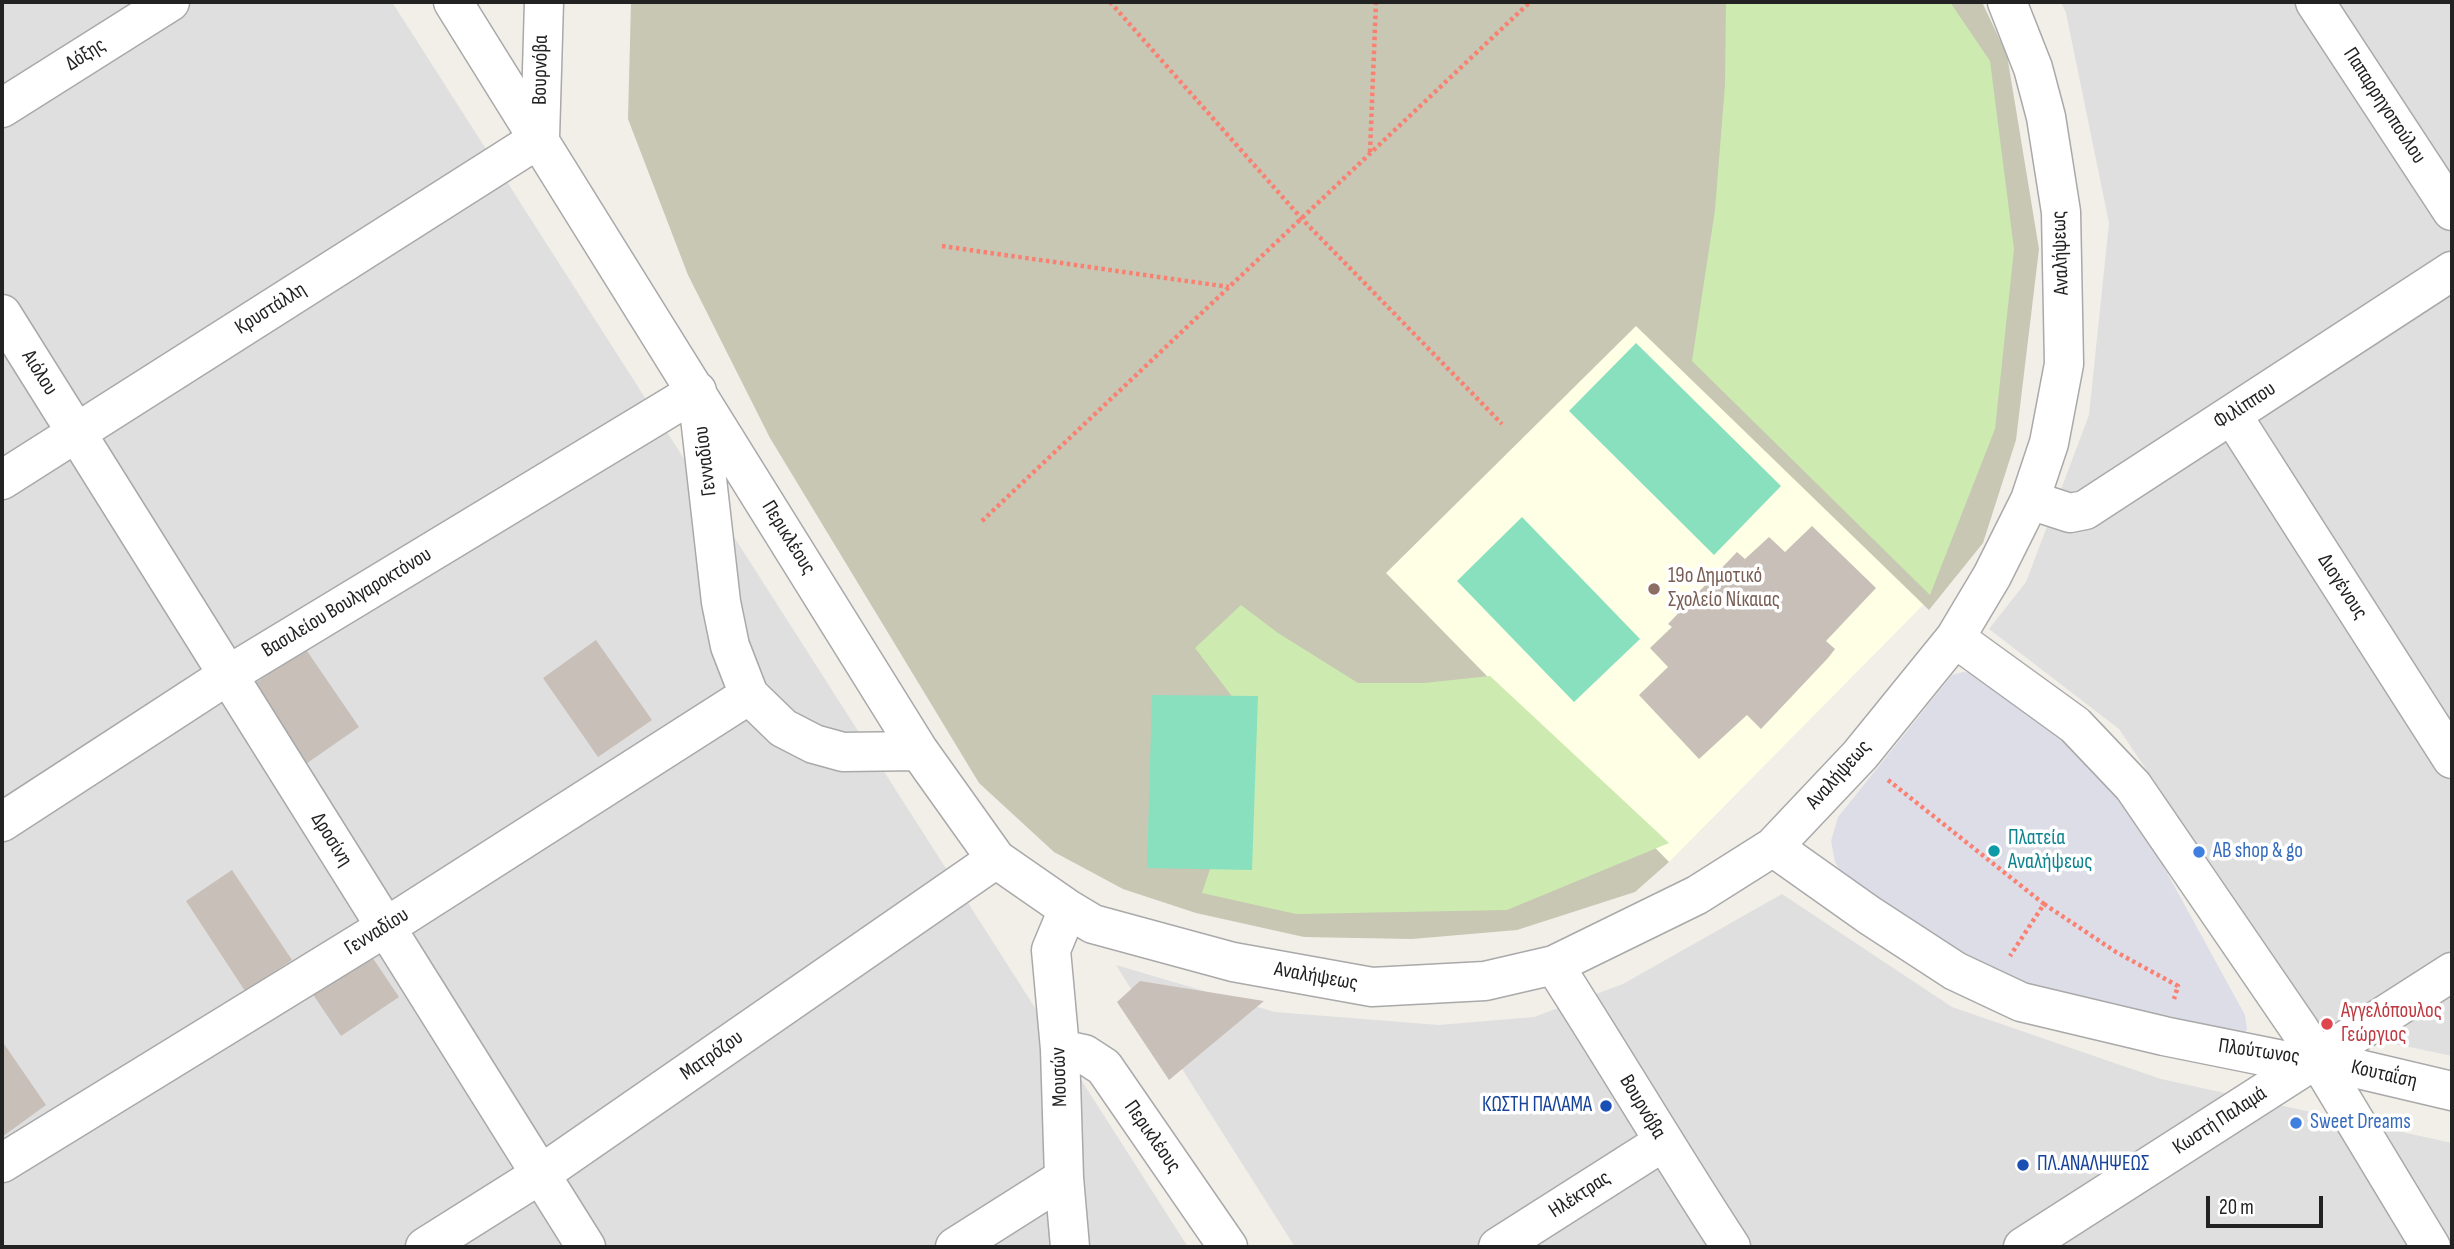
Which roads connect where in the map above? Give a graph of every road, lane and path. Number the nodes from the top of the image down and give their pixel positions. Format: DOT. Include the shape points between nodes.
graph roads {
  1 [pos="170,2"];
  2 [pos="453,2"];
  3 [pos="544,2"];
  4 [pos="1110,2"];
  5 [pos="1376,2"];
  6 [pos="1530,2"];
  7 [pos="2007,2"];
  8 [pos="2315,2"];
  9 [pos="2,108"];
  10 [pos="540,138"];
  11 [pos="1370,153"];
  12 [pos="2452,211"];
  13 [pos="1301,219"];
  14 [pos="942,246"];
  15 [pos="2452,271"];
  16 [pos="1230,287"];
  17 [pos="2,314"];
  18 [pos="697,391"];
  19 [pos="2232,415"];
  20 [pos="1502,424"];
  21 [pos="76,432"];
  22 [pos="2,480"];
  23 [pos="2031,500"];
  24 [pos="982,521"];
  25 [pos="1955,638"];
  26 [pos="228,675"];
  27 [pos="749,695"];
  28 [pos="919,751"];
  29 [pos="1860,755"];
  30 [pos="2452,759"];
  31 [pos="2,822"];
  32 [pos="1773,847"];
  33 [pos="996,859"];
  34 [pos="2043,904"];
  35 [pos="1068,909"];
  36 [pos="386,927"];
  37 [pos="1553,965"];
  38 [pos="2452,972"];
  39 [pos="1989,988"];
  40 [pos="2164,1036"];
  41 [pos="1060,1049"];
  42 [pos="2316,1059"];
  43 [pos="2452,1091"];
  44 [pos="1663,1142"];
  45 [pos="2,1163"];
  46 [pos="541,1174"];
  47 [pos="1064,1178"];
  48 [pos="425,1247"];
  49 [pos="586,1247"];
  50 [pos="955,1247"];
  51 [pos="1070,1247"];
  52 [pos="1228,1247"];
  53 [pos="1498,1247"];
  54 [pos="1731,1247"];
  55 [pos="2023,1247"];
  56 [pos="2431,1247"];
  1 -- 9 [label="street, Δόξης"];
  2 -- 10 [label="street, Περικλέους"];
  3 -- 10 [label="street, Βουρνόβα"];
  4 -- 13 [label="path"];
  5 -- 11 [label="path"];
  6 -- 11 [label="path"];
  7 -- 23 [label="street, Αναλήψεως" via="2046,117 2060,212 2064,364 2049,443"];
  8 -- 12 [label="street, Παπαρρηγοπούλου"];
  10 -- 18 [label="street, Περικλέους"];
  10 -- 21 [label="street, Κρυστάλλη"];
  11 -- 13 [label="path"];
  13 -- 16 [label="path"];
  13 -- 20 [label="path"];
  14 -- 16 [label="path"];
  15 -- 19 [label="street, Φιλίππου"];
  16 -- 24 [label="path"];
  17 -- 21 [label="street, Αιόλου"];
  18 -- 26 [label="street, Βασιλείου Βουλγαροκτόνου"];
  18 -- 27 [label="street, Γενναδίου" via="721,602 730,646"];
  18 -- 28 [label="street, Περικλέους"];
  19 -- 23 [label="street, Φιλίππου" via="2085,510 2070,513"];
  19 -- 30 [label="street, Διογένους"];
  21 -- 22 [label="street, Κρυστάλλη"];
  21 -- 26 [label="street, Δροσίνη"];
  23 -- 25 [label="street, Αναλήψεως"];
  25 -- 29 [label="street, Αναλήψεως"];
  25 -- 42 [label="street, Πλούτωνος" via="2075,725 2133,786"];
  26 -- 31 [label="street, Βασιλείου Βουλγαροκτόνου"];
  26 -- 36 [label="street, Δροσίνη"];
  27 -- 28 [label="street, Γενναδίου" via="783,728 814,744 843,752"];
  27 -- 36 [label="street, Γενναδίου"];
  28 -- 33 [label="street, Περικλέους"];
  29 -- 32 [label="street, Αναλήψεως"];
  29 -- 34 [label="path"];
  32 -- 37 [label="street, Αναλήψεως" via="1697,895"];
  32 -- 39 [label="street, Πλούτωνος" via="1869,915"];
  33 -- 35 [label="street, Περικλέους"];
  33 -- 46 [label="street, Ματρόζου"];
  34 -- 39 [label="path"];
  34 -- 40 [label="path" via="2178,986"];
  35 -- 37 [label="street, Αναλήψεως" via="1093,924 1233,962 1372,987 1485,981"];
  35 -- 41 [label="street, Μουσών" via="1051,950"];
  36 -- 45 [label="street, Γενναδίου"];
  36 -- 46 [label="street, Δροσίνη"];
  37 -- 44 [label="street, Βουρνόβα"];
  38 -- 42 [label="street, Κωστή Παλαμά"];
  39 -- 40 [label="street, Πλούτωνος" via="2021,1002"];
  40 -- 42 [label="street, Πλούτωνος" via="2283,1060"];
  41 -- 47 [label="street, Μουσών"];
  41 -- 52 [label="street, Περικλέους" via="1084,1054 1104,1067"];
  42 -- 43 [label="street, Κουταΐση"];
  42 -- 55 [label="street, Κωστή Παλαμά"];
  42 -- 56 [label="street"];
  44 -- 53 [label="street, Ηλέκτρας"];
  44 -- 54 [label="street, Βουρνόβα"];
  46 -- 48 [label="street, Ματρόζου"];
  46 -- 49 [label="street, Δροσίνη"];
  47 -- 50 [label="street"];
  47 -- 51 [label="street, Μουσών"];
}
